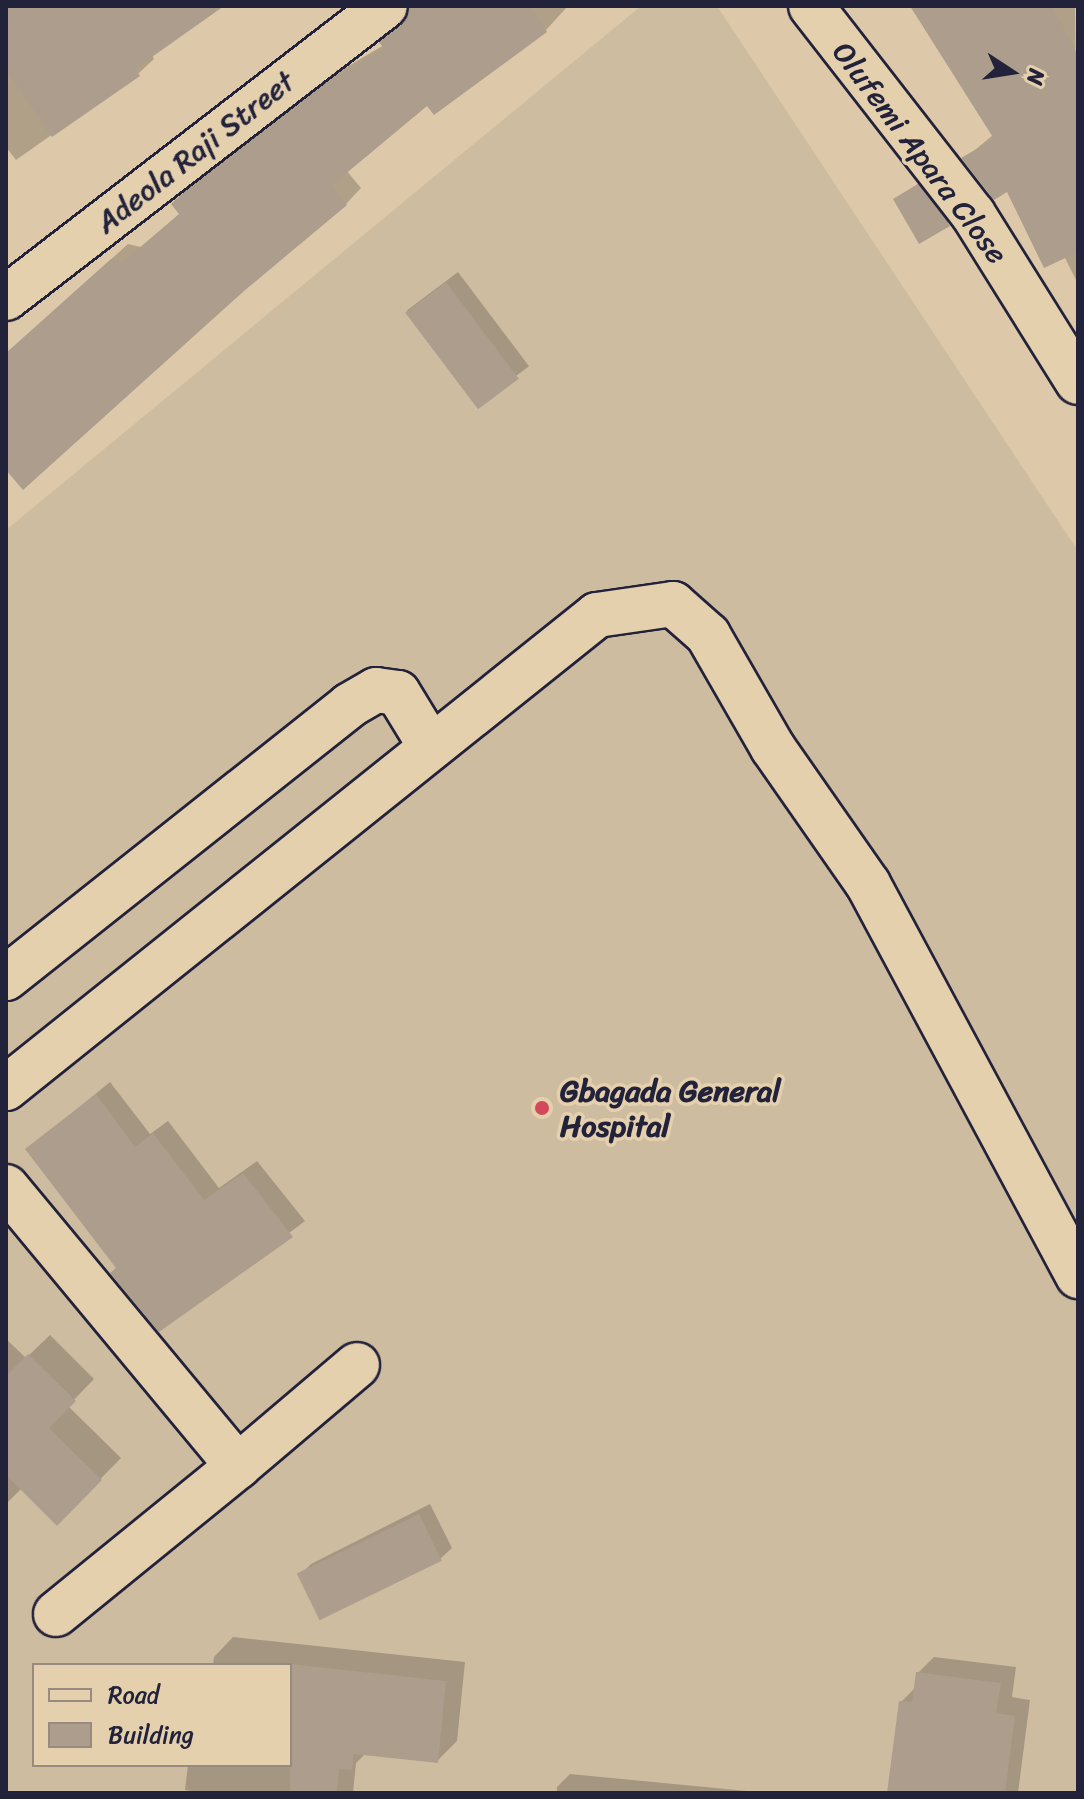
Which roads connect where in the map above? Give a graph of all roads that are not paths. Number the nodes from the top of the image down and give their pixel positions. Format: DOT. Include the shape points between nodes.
graph roads {
  1 [pos="385,6"];
  2 [pos="811,6"];
  3 [pos="6,298"];
  4 [pos="1078,382"];
  5 [pos="431,747"];
  6 [pos="6,978"];
  7 [pos="6,1088"];
  8 [pos="6,1187"];
  9 [pos="1078,1276"];
  10 [pos="357,1365"];
  11 [pos="238,1466"];
  12 [pos="56,1614"];
  1 -- 3 [label="street, Adeola Raji Street"];
  2 -- 4 [label="street, Olufemi Apara Close" via="973,214"];
  5 -- 6 [label="street" via="398,693 376,690 350,705"];
  5 -- 7 [label="street"];
  5 -- 9 [label="street" via="597,615 673,604 708,635 773,748 868,884"];
  8 -- 11 [label="street"];
  10 -- 11 [label="street"];
  11 -- 12 [label="street"];
}
